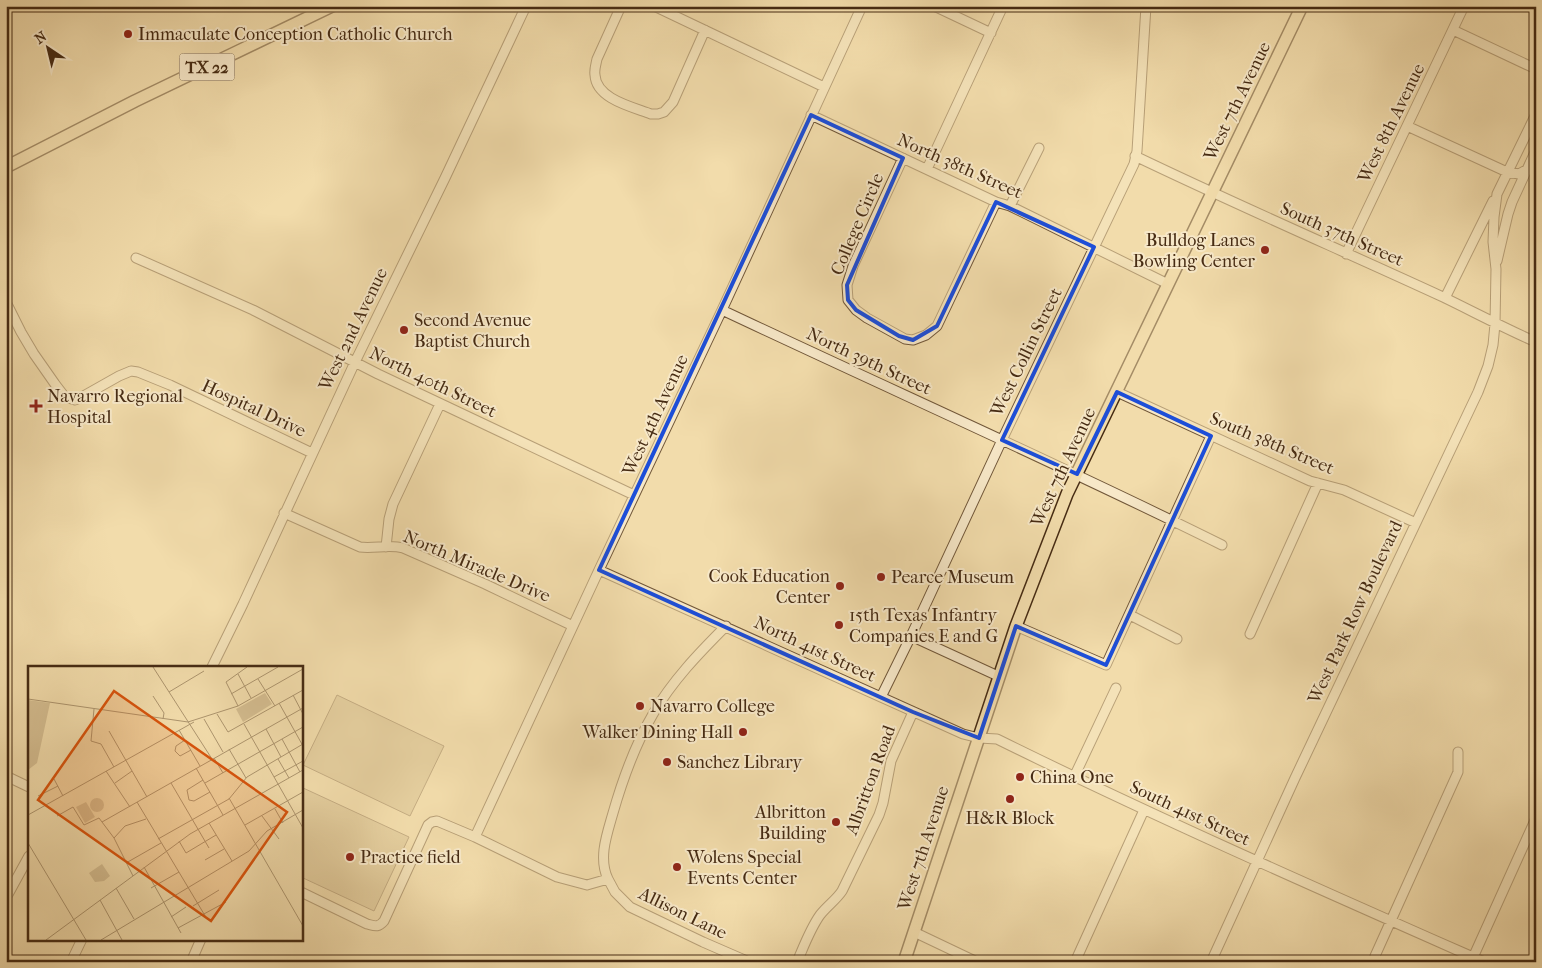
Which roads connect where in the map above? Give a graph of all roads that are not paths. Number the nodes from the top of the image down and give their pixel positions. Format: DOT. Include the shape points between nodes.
graph roads {
  1 [pos="332,6"];
  2 [pos="526,6"];
  3 [pos="621,6"];
  4 [pos="654,6"];
  5 [pos="862,6"];
  6 [pos="934,6"];
  7 [pos="1003,6"];
  8 [pos="1146,6"];
  9 [pos="1302,6"];
  10 [pos="1464,6"];
  11 [pos="705,30"];
  12 [pos="1453,30"];
  13 [pos="991,33"];
  14 [pos="1536,69"];
  15 [pos="824,87"];
  16 [pos="1536,114"];
  17 [pos="811,115"];
  18 [pos="1407,126"];
  19 [pos="1039,148"];
  20 [pos="1536,150"];
  21 [pos="1135,156"];
  22 [pos="903,158"];
  23 [pos="6,167"];
  24 [pos="1531,168"];
  25 [pos="927,169"];
  26 [pos="1508,172"];
  27 [pos="1212,193"];
  28 [pos="1497,194"];
  29 [pos="996,202"];
  30 [pos="1010,206"];
  31 [pos="1094,247"];
  32 [pos="1346,254"];
  33 [pos="136,258"];
  34 [pos="1496,269"];
  35 [pos="1168,284"];
  36 [pos="1445,298"];
  37 [pos="6,302"];
  38 [pos="722,310"];
  39 [pos="1495,324"];
  40 [pos="1536,342"];
  41 [pos="355,362"];
  42 [pos="1117,392"];
  43 [pos="440,404"];
  44 [pos="1211,436"];
  45 [pos="1002,440"];
  46 [pos="312,454"];
  47 [pos="1077,474"];
  48 [pos="1318,483"];
  49 [pos="634,495"];
  50 [pos="284,513"];
  51 [pos="1173,520"];
  52 [pos="1416,522"];
  53 [pos="1222,545"];
  54 [pos="386,547"];
  55 [pos="599,570"];
  56 [pos="1130,614"];
  57 [pos="573,626"];
  58 [pos="726,626"];
  59 [pos="1016,626"];
  60 [pos="1250,634"];
  61 [pos="911,636"];
  62 [pos="1177,639"];
  63 [pos="212,666"];
  64 [pos="998,676"];
  65 [pos="1116,688"];
  66 [pos="881,697"];
  67 [pos="913,712"];
  68 [pos="979,738"];
  69 [pos="1458,752"];
  70 [pos="1075,775"];
  71 [pos="6,776"];
  72 [pos="28,787"];
  73 [pos="1144,810"];
  74 [pos="1536,818"];
  75 [pos="475,837"];
  76 [pos="28,858"];
  77 [pos="1256,862"];
  78 [pos="608,880"];
  79 [pos="302,892"];
  80 [pos="6,898"];
  81 [pos="1391,921"];
  82 [pos="914,932"];
  83 [pos="82,940"];
  84 [pos="201,940"];
  85 [pos="1375,956"];
  86 [pos="1472,959"];
  87 [pos="71,962"];
  88 [pos="191,962"];
  89 [pos="749,962"];
  90 [pos="797,962"];
  91 [pos="904,962"];
  92 [pos="977,962"];
  93 [pos="1075,962"];
  94 [pos="1211,962"];
  95 [pos="1484,962"];
  1 -- 23 [label="main road, TX 22"];
  2 -- 41 [label="street, West 2nd Avenue"];
  3 -- 11 [label="street" via="597,59 595,79 604,94 612,99 652,114 664,112 673,102"];
  4 -- 11 [label="street"];
  5 -- 15 [label="street, West 4th Avenue"];
  6 -- 13 [label="street"];
  7 -- 13 [label="street"];
  8 -- 21 [label="street, West Collin Street"];
  9 -- 27 [label="main road, West 7th Avenue"];
  10 -- 12 [label="street, West 8th Avenue"];
  11 -- 15 [label="street"];
  12 -- 14 [label="street"];
  12 -- 18 [label="street, West 8th Avenue"];
  13 -- 25 [label="street"];
  15 -- 17 [label="street, West 4th Avenue"];
  16 -- 26 [label="street, West Park Row Boulevard"];
  17 -- 22 [label="street, North 38th Street"];
  17 -- 38 [label="street, West 4th Avenue"];
  18 -- 26 [label="street"];
  18 -- 32 [label="street, West 8th Avenue"];
  19 -- 30 [label="street"];
  20 -- 24 [label="street, West Park Row Boulevard"];
  21 -- 27 [label="street, South 37th Street"];
  21 -- 31 [label="street, West Collin Street"];
  22 -- 25 [label="street, North 38th Street"];
  22 -- 29 [label="street, College Circle" via="847,285 848,300 856,310 899,336 913,340 926,336 937,326"];
  24 -- 26 [label="street" via="1519,174"];
  24 -- 34 [label="street, West Park Row Boulevard" via="1508,214"];
  25 -- 29 [label="street, North 38th Street"];
  26 -- 28 [label="street, West Park Row Boulevard"];
  27 -- 32 [label="street, South 37th Street"];
  27 -- 35 [label="main road, West 7th Avenue"];
  28 -- 34 [label="street, West Park Row Boulevard" via="1493,242"];
  28 -- 36 [label="street, West Park Row Boulevard"];
  29 -- 30 [label="street, North 38th Street"];
  30 -- 31 [label="street, North 38th Street"];
  31 -- 35 [label="street"];
  31 -- 45 [label="street, West Collin Street"];
  32 -- 36 [label="street, South 37th Street"];
  33 -- 41 [label="street, North 40th Street" via="254,310"];
  34 -- 39 [label="street, West Park Row Boulevard"];
  35 -- 42 [label="main road, West 7th Avenue"];
  36 -- 39 [label="street, South 37th Street"];
  37 -- 46 [label="street, Hospital Drive" via="34,354 69,399 80,398 131,371 138,372"];
  38 -- 45 [label="street, North 39th Street"];
  38 -- 49 [label="street, West 4th Avenue"];
  39 -- 40 [label="street, South 37th Street"];
  39 -- 52 [label="street, West Park Row Boulevard" via="1484,375"];
  41 -- 43 [label="street, North 40th Street"];
  41 -- 46 [label="street, West 2nd Avenue"];
  42 -- 44 [label="street, South 38th Street"];
  42 -- 47 [label="main road, West 7th Avenue"];
  43 -- 49 [label="street, North 40th Street"];
  43 -- 54 [label="street" via="393,504"];
  44 -- 48 [label="street, South 38th Street"];
  44 -- 51 [label="street"];
  45 -- 47 [label="street, North 39th Street"];
  45 -- 61 [label="street, West Collin Street"];
  46 -- 50 [label="street, West 2nd Avenue"];
  47 -- 51 [label="street, North 39th Street"];
  47 -- 59 [label="main road, West 7th Avenue"];
  48 -- 52 [label="street, South 38th Street" via="1344,490"];
  48 -- 60 [label="street"];
  49 -- 55 [label="street, West 4th Avenue"];
  50 -- 54 [label="street, North Miracle Drive" via="360,547"];
  50 -- 63 [label="street, West 2nd Avenue"];
  51 -- 53 [label="street, North 39th Street"];
  51 -- 56 [label="street"];
  52 -- 77 [label="street, West Park Row Boulevard"];
  54 -- 57 [label="street, North Miracle Drive" via="403,548"];
  55 -- 57 [label="street, West 4th Avenue"];
  55 -- 58 [label="street, North 41st Street"];
  56 -- 59 [label="street" via="1106,666"];
  56 -- 62 [label="street"];
  57 -- 75 [label="street, West 4th Avenue"];
  58 -- 66 [label="street, North 41st Street"];
  58 -- 78 [label="street" via="667,692 630,761 605,842"];
  59 -- 64 [label="main road, West 7th Avenue"];
  61 -- 64 [label="street"];
  61 -- 66 [label="street, West Collin Street"];
  64 -- 68 [label="main road, West 7th Avenue"];
  65 -- 70 [label="street"];
  66 -- 67 [label="street, South 41st Street"];
  67 -- 68 [label="street, South 41st Street"];
  67 -- 90 [label="street, Albritton Road" via="891,761 883,803 874,823 842,891 810,931"];
  68 -- 70 [label="street, South 41st Street" via="997,739"];
  68 -- 82 [label="main road, West 7th Avenue"];
  69 -- 81 [label="street" via="1458,772"];
  70 -- 73 [label="street, South 41st Street"];
  71 -- 72 [label="street"];
  73 -- 77 [label="street, South 41st Street"];
  73 -- 93 [label="street"];
  74 -- 86 [label="street"];
  75 -- 78 [label="street" via="558,877 587,885"];
  75 -- 79 [label="street" via="437,821 428,825 380,926 367,924"];
  76 -- 80 [label="street"];
  77 -- 81 [label="street, South 41st Street"];
  77 -- 94 [label="street, West Park Row Boulevard"];
  78 -- 89 [label="street, Allison Lane" via="630,907"];
  81 -- 85 [label="street"];
  81 -- 86 [label="street, South 41st Street"];
  82 -- 91 [label="main road, West 7th Avenue"];
  82 -- 92 [label="street"];
  83 -- 87 [label="street"];
  84 -- 88 [label="street"];
  86 -- 95 [label="street, South 41st Street"];
}
